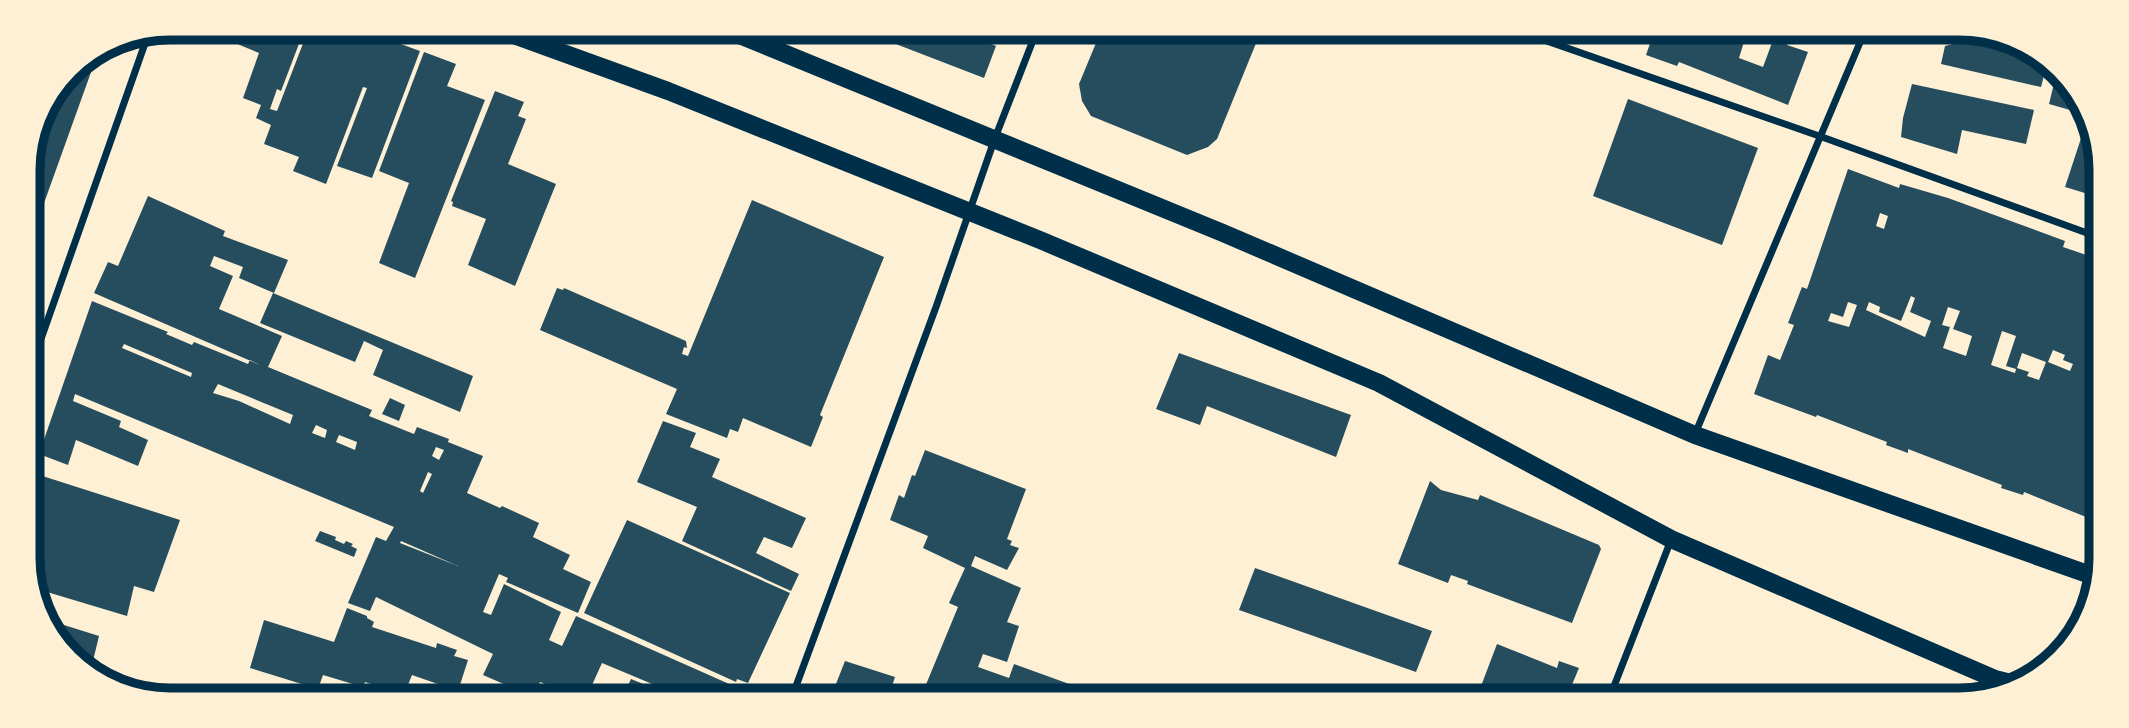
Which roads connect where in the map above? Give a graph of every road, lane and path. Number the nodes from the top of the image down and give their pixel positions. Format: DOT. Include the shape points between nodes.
graph roads {
  1 [pos="527,40"];
  2 [pos="752,40"];
  3 [pos="1033,40"];
  4 [pos="1544,40"];
  5 [pos="1861,40"];
  6 [pos="145,43"];
  7 [pos="1822,136"];
  8 [pos="995,138"];
  9 [pos="970,212"];
  10 [pos="2089,234"];
  11 [pos="41,340"];
  12 [pos="1695,435"];
  13 [pos="1671,539"];
  14 [pos="2088,575"];
  15 [pos="2002,681"];
  16 [pos="1614,687"];
  17 [pos="795,688"];
  1 -- 9 [label="main road"];
  2 -- 8 [label="main road"];
  3 -- 8 [label="street"];
  4 -- 7 [label="street"];
  5 -- 7 [label="street"];
  6 -- 11 [label="street"];
  7 -- 10 [label="street"];
  7 -- 12 [label="street"];
  8 -- 9 [label="street"];
  8 -- 12 [label="main road"];
  9 -- 13 [label="main road" via="1379,383"];
  9 -- 17 [label="street"];
  12 -- 14 [label="main road"];
  13 -- 15 [label="main road"];
  13 -- 16 [label="street"];
}
